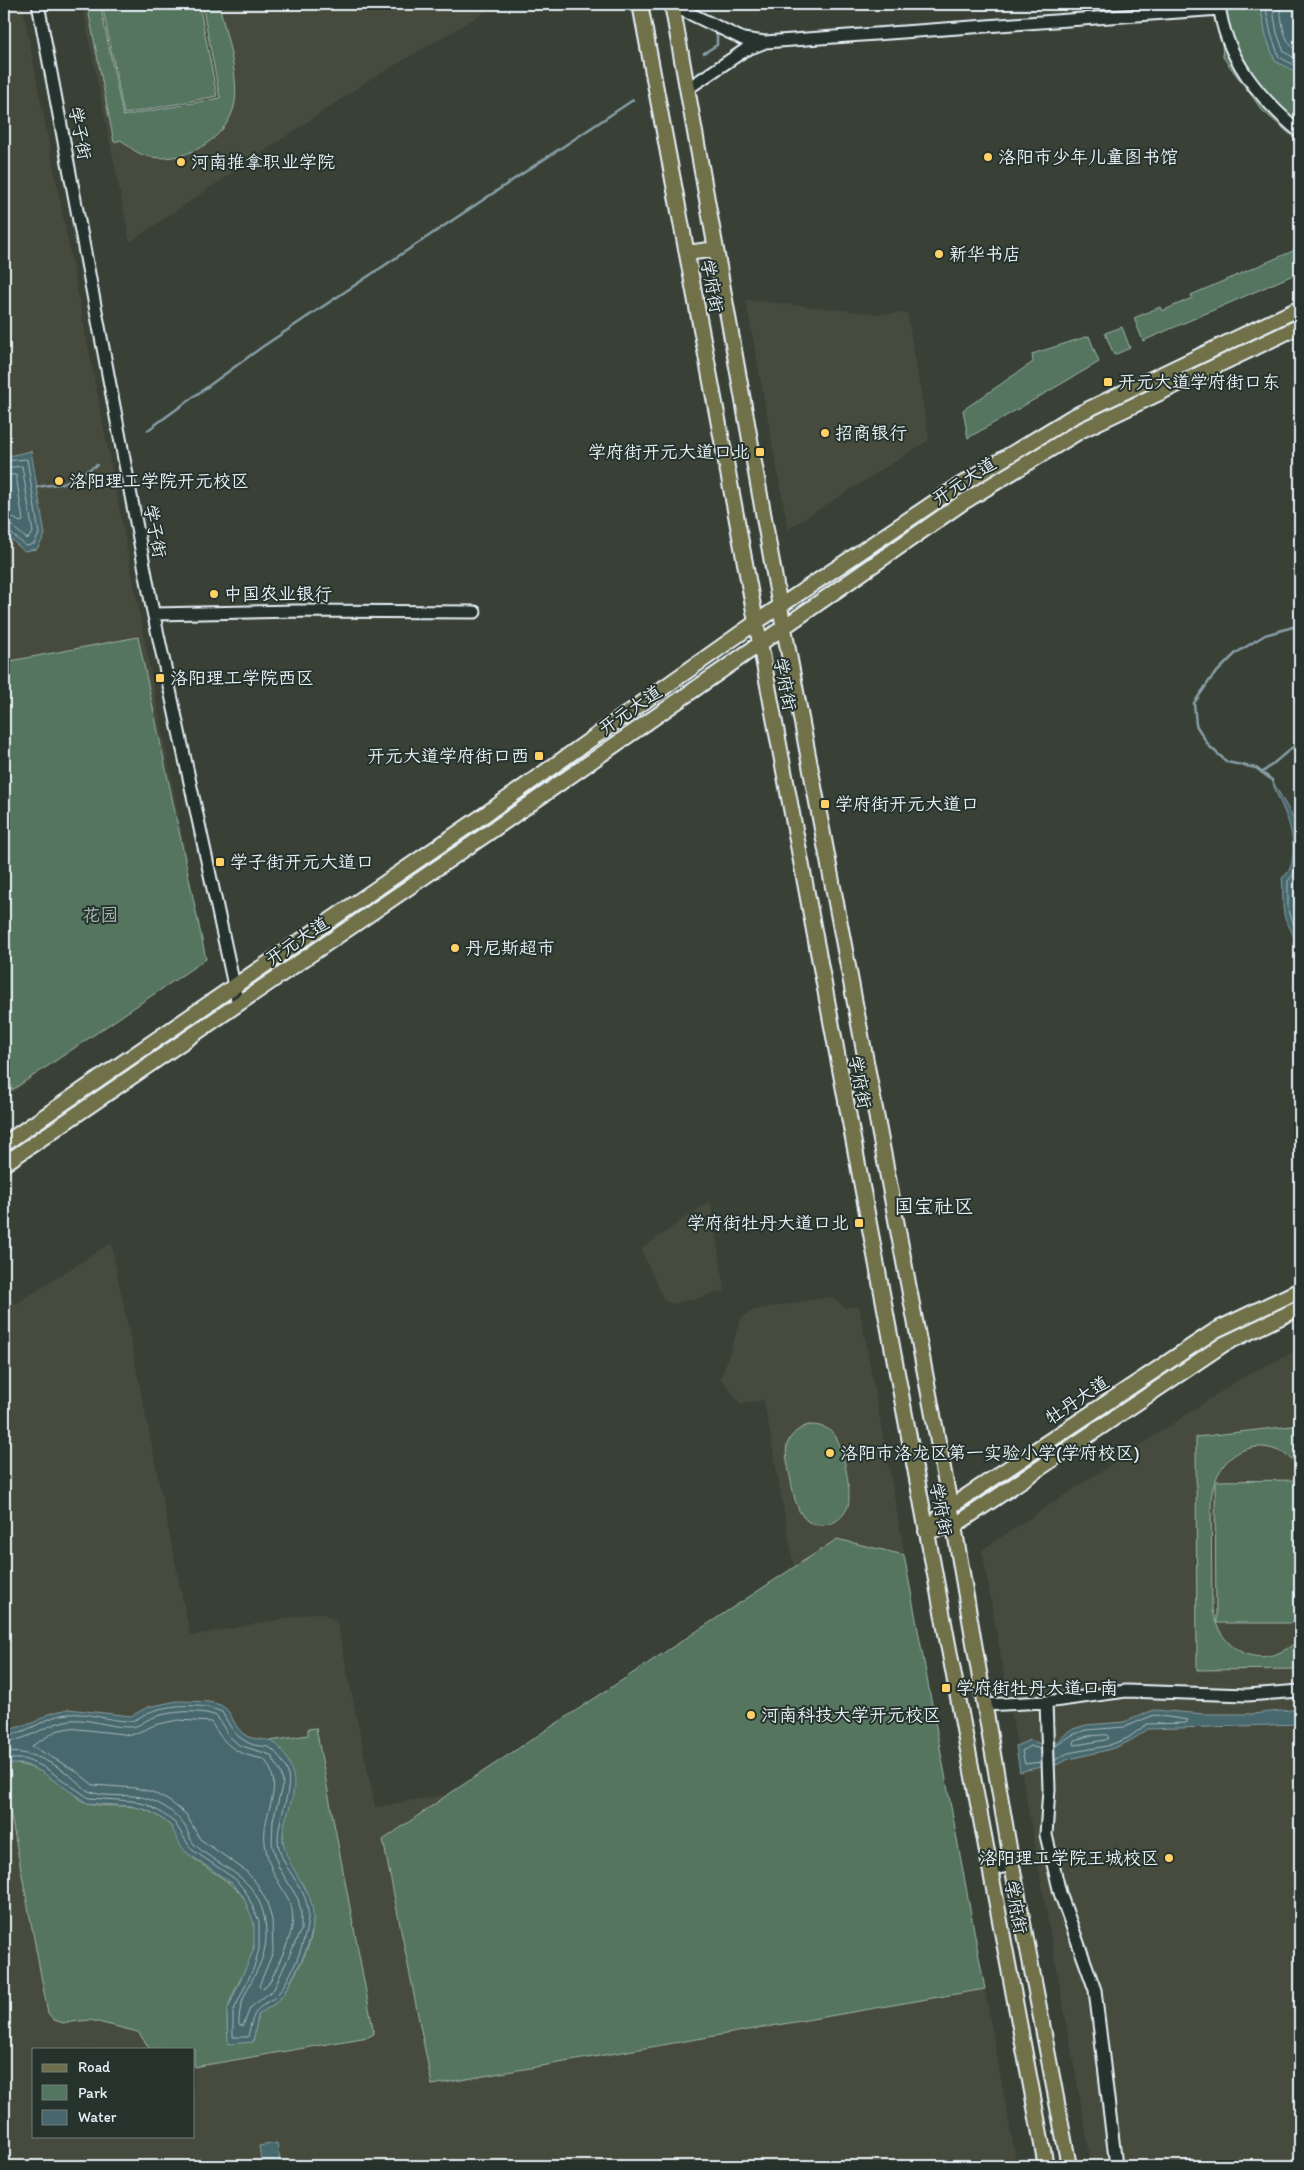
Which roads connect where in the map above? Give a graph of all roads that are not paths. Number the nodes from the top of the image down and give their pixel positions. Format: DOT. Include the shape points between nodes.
graph roads {
  1 [pos="38,4"];
  2 [pos="42,4"];
  3 [pos="640,4"];
  4 [pos="672,4"];
  5 [pos="1219,6"];
  6 [pos="765,42"];
  7 [pos="687,90"];
  8 [pos="1300,132"];
  9 [pos="716,249"];
  10 [pos="686,253"];
  11 [pos="1300,308"];
  12 [pos="1300,326"];
  13 [pos="780,607"];
  14 [pos="475,612"];
  15 [pos="155,613"];
  16 [pos="755,623"];
  17 [pos="784,626"];
  18 [pos="758,644"];
  19 [pos="235,986"];
  20 [pos="240,1002"];
  21 [pos="4,1144"];
  22 [pos="4,1164"];
  23 [pos="1300,1290"];
  24 [pos="1300,1308"];
  25 [pos="950,1507"];
  26 [pos="954,1526"];
  27 [pos="926,1531"];
  28 [pos="1300,1691"];
  29 [pos="1046,1702"];
  30 [pos="984,1705"];
  31 [pos="1012,1865"];
  32 [pos="990,1870"];
  33 [pos="1046,2166"];
  34 [pos="1069,2166"];
  35 [pos="1116,2166"];
  1 -- 15 [label="street, 学子街"];
  2 -- 15 [label="street, 学子街"];
  3 -- 10 [label="main road, 学府街"];
  4 -- 6 [label="street" via="743,39"];
  4 -- 7 [label="main road, 学府街"];
  5 -- 6 [label="street"];
  5 -- 8 [label="street" via="1230,47 1244,74 1268,104"];
  6 -- 7 [label="street" via="745,50"];
  7 -- 9 [label="main road, 学府街"];
  9 -- 10 [label="main road"];
  9 -- 13 [label="main road, 学府街"];
  10 -- 16 [label="main road, 学府街"];
  11 -- 13 [label="main road, 开元大道" via="1072,417 954,489"];
  12 -- 17 [label="main road, 开元大道" via="1080,431 962,503"];
  13 -- 16 [label="main road, 开元大道"];
  13 -- 17 [label="main road, 学府街"];
  14 -- 15 [label="street"];
  15 -- 19 [label="street, 学子街"];
  16 -- 18 [label="main road, 学府街"];
  16 -- 19 [label="main road, 开元大道"];
  17 -- 18 [label="main road, 开元大道"];
  17 -- 25 [label="main road, 学府街"];
  18 -- 20 [label="main road, 开元大道"];
  18 -- 27 [label="main road, 学府街"];
  19 -- 20 [label="street, 学子街"];
  19 -- 21 [label="main road, 开元大道"];
  20 -- 22 [label="main road, 开元大道"];
  23 -- 25 [label="main road, 牡丹大道" via="1216,1330"];
  24 -- 26 [label="main road, 牡丹大道" via="1224,1344"];
  25 -- 26 [label="main road, 学府街"];
  25 -- 27 [label="main road, 牡丹大道"];
  26 -- 27 [label="main road, 牡丹大道"];
  26 -- 30 [label="main road, 学府街"];
  27 -- 32 [label="main road, 学府街"];
  28 -- 29 [label="street" via="1247,1695 1126,1691"];
  29 -- 30 [label="street"];
  29 -- 35 [label="street" via="1046,1835 1060,1893 1095,1990"];
  30 -- 31 [label="main road, 学府街"];
  31 -- 32 [label="street"];
  31 -- 34 [label="main road, 学府街"];
  32 -- 33 [label="main road, 学府街"];
}
